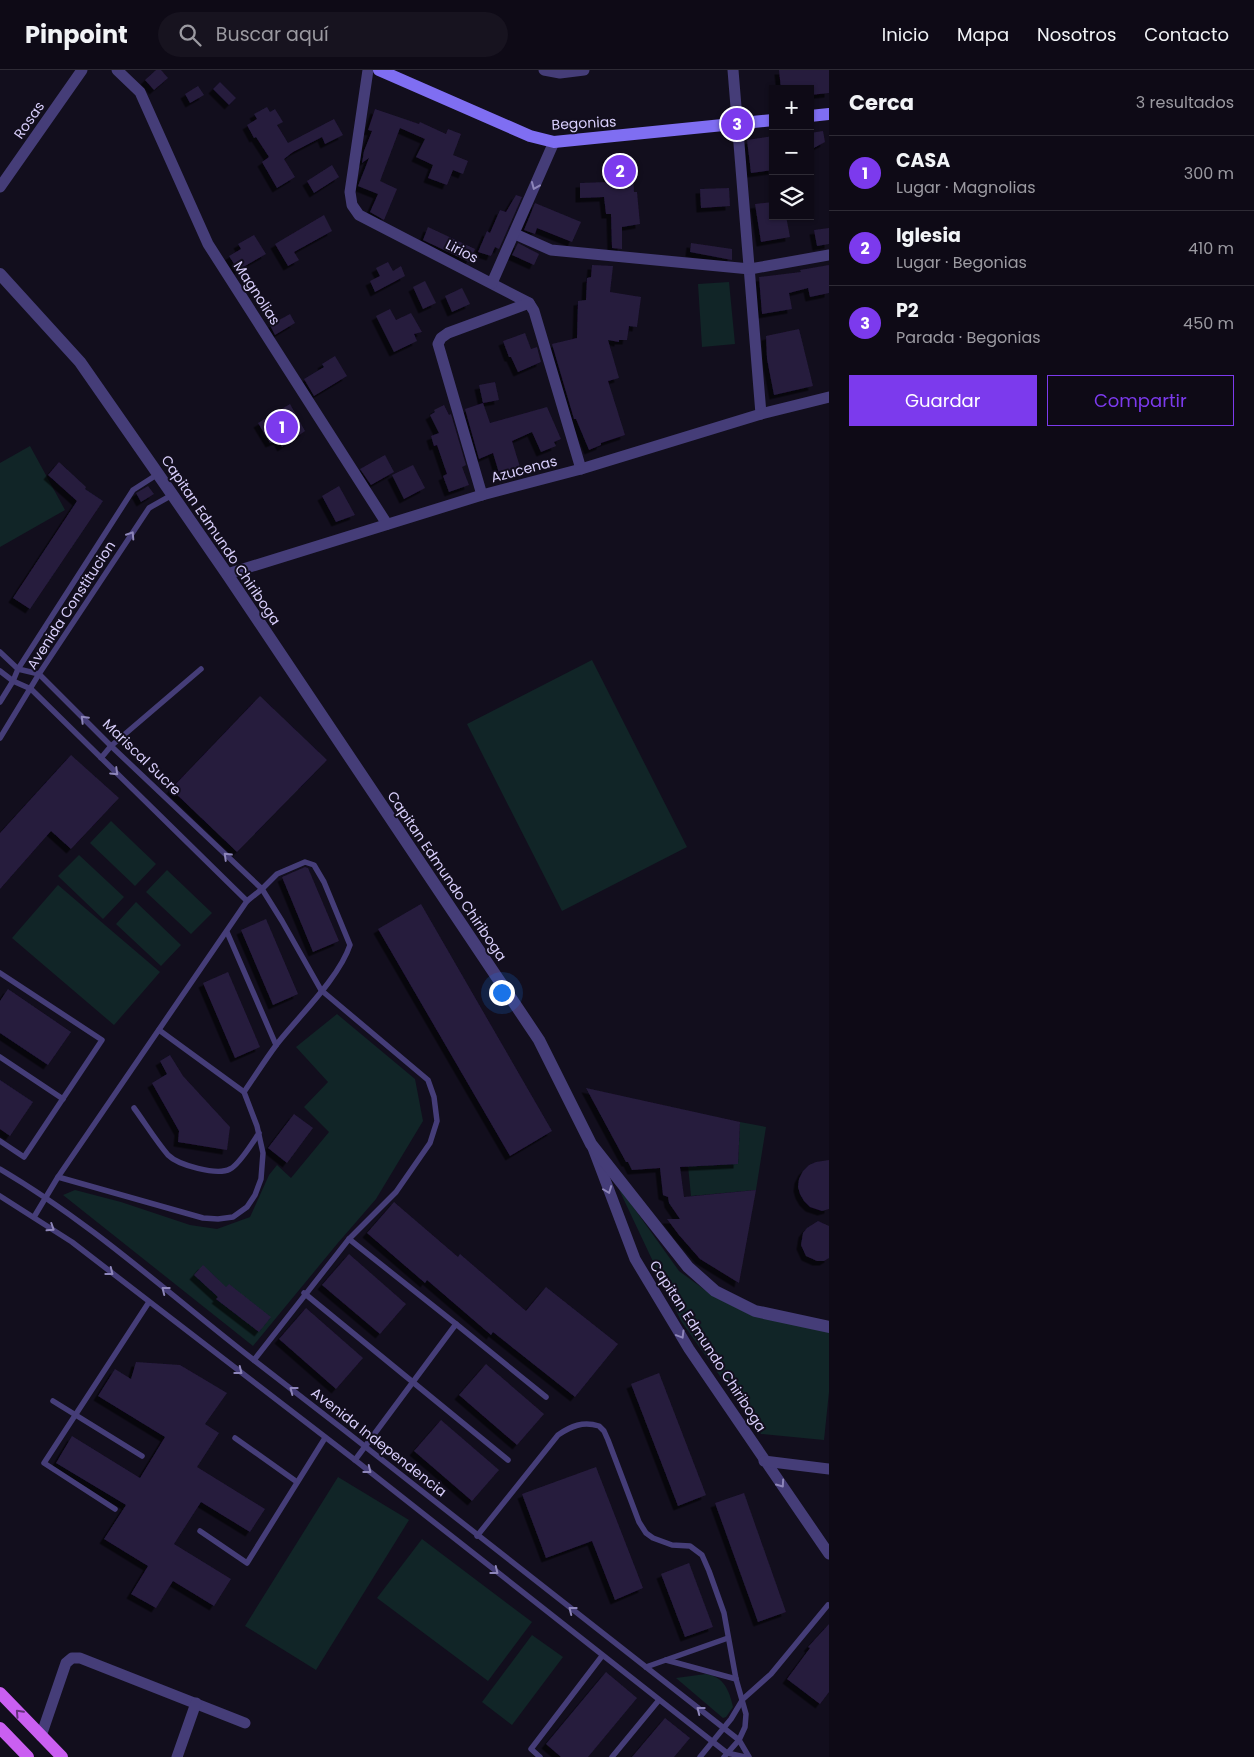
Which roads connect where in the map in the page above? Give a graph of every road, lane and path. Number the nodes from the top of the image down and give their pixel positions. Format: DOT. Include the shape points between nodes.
graph roads {
  1 [pos="82,70"];
  2 [pos="117,70"];
  3 [pos="368,70"];
  4 [pos="379,70"];
  5 [pos="544,70"];
  6 [pos="584,70"];
  7 [pos="733,70"];
  8 [pos="560,72"];
  9 [pos="829,114"];
  10 [pos="814,116"];
  11 [pos="769,120"];
  12 [pos="737,124"];
  13 [pos="554,142"];
  14 [pos="0,186"];
  15 [pos="515,234"];
  16 [pos="829,255"];
  17 [pos="750,269"];
  18 [pos="0,274"];
  19 [pos="492,283"];
  20 [pos="529,304"];
  21 [pos="829,397"];
  22 [pos="761,414"];
  23 [pos="581,470"];
  24 [pos="158,474"];
  25 [pos="172,495"];
  26 [pos="482,495"];
  27 [pos="387,524"];
  28 [pos="227,574"];
  29 [pos="0,652"];
  30 [pos="18,669"];
  31 [pos="201,669"];
  32 [pos="0,671"];
  33 [pos="39,674"];
  34 [pos="13,681"];
  35 [pos="32,689"];
  36 [pos="1,698"];
  37 [pos="0,738"];
  38 [pos="111,746"];
  39 [pos="101,758"];
  40 [pos="262,889"];
  41 [pos="247,901"];
  42 [pos="227,932"];
  43 [pos="0,974"];
  44 [pos="321,990"];
  45 [pos="160,1030"];
  46 [pos="276,1045"];
  47 [pos="0,1057"];
  48 [pos="244,1092"];
  49 [pos="63,1099"];
  50 [pos="134,1108"];
  51 [pos="259,1133"];
  52 [pos="0,1141"];
  53 [pos="591,1144"];
  54 [pos="0,1169"];
  55 [pos="58,1177"];
  56 [pos="0,1196"];
  57 [pos="46,1197"];
  58 [pos="34,1217"];
  59 [pos="349,1239"];
  60 [pos="304,1294"];
  61 [pos="149,1302"];
  62 [pos="456,1324"];
  63 [pos="829,1327"];
  64 [pos="254,1360"];
  65 [pos="412,1382"];
  66 [pos="546,1396"];
  67 [pos="53,1401"];
  68 [pos="76,1415"];
  69 [pos="235,1438"];
  70 [pos="325,1438"];
  71 [pos="365,1446"];
  72 [pos="142,1456"];
  73 [pos="355,1460"];
  74 [pos="508,1460"];
  75 [pos="764,1461"];
  76 [pos="829,1469"];
  77 [pos="297,1482"];
  78 [pos="116,1509"];
  79 [pos="200,1531"];
  80 [pos="477,1536"];
  81 [pos="829,1554"];
  82 [pos="828,1605"];
  83 [pos="728,1638"];
  84 [pos="602,1656"];
  85 [pos="666,1660"];
  86 [pos="646,1667"];
  87 [pos="736,1679"];
  88 [pos="0,1693"];
  89 [pos="743,1699"];
  90 [pos="659,1700"];
  91 [pos="196,1703"];
  92 [pos="245,1723"];
  93 [pos="0,1728"];
  94 [pos="724,1728"];
  95 [pos="41,1736"];
  96 [pos="739,1740"];
  97 [pos="712,1742"];
  98 [pos="726,1755"];
  99 [pos="28,1757"];
  100 [pos="62,1757"];
  101 [pos="177,1757"];
  102 [pos="540,1757"];
  103 [pos="612,1757"];
  104 [pos="700,1757"];
  105 [pos="747,1757"];
  1 -- 14 [label="street, Rosas"];
  2 -- 27 [label="street, Magnolias" via="140,92 208,244"];
  3 -- 19 [label="street, Lirios" via="350,192 352,205 359,215"];
  4 -- 13 [label="main road, Begonias" via="530,136"];
  5 -- 8 [label="street"];
  6 -- 8 [label="street"];
  7 -- 12 [label="street"];
  9 -- 10 [label="main road"];
  11 -- 12 [label="main road, Begonias"];
  12 -- 13 [label="main road, Begonias"];
  12 -- 17 [label="street"];
  13 -- 15 [label="street, one-way"];
  15 -- 17 [label="street" via="551,250"];
  15 -- 19 [label="street"];
  16 -- 17 [label="street"];
  17 -- 22 [label="street"];
  18 -- 24 [label="street, Capitan Edmundo Chiriboga" via="80,362"];
  19 -- 20 [label="street, Lirios"];
  20 -- 23 [label="street" via="534,311"];
  20 -- 26 [label="street" via="448,333 438,344"];
  21 -- 22 [label="street, Azucenas"];
  22 -- 23 [label="street, Azucenas"];
  23 -- 26 [label="street, Azucenas"];
  24 -- 25 [label="street, Capitan Edmundo Chiriboga"];
  24 -- 30 [label="lane, Avenida Constitucion" via="133,490"];
  25 -- 28 [label="street, Capitan Edmundo Chiriboga"];
  33 -- 25 [label="lane, Avenida Constitucion, one-way" via="149,508"];
  26 -- 27 [label="street, Azucenas"];
  27 -- 28 [label="street, Azucenas"];
  28 -- 53 [label="street, Capitan Edmundo Chiriboga" via="539,1040"];
  29 -- 30 [label="lane"];
  30 -- 33 [label="lane"];
  30 -- 34 [label="lane, Avenida Constitucion"];
  31 -- 38 [label="lane"];
  32 -- 34 [label="lane, Mariscal Sucre"];
  33 -- 35 [label="lane, Avenida Constitucion"];
  38 -- 33 [label="lane, Mariscal Sucre, one-way"];
  34 -- 35 [label="lane, Mariscal Sucre"];
  34 -- 36 [label="lane, Avenida Constitucion"];
  35 -- 37 [label="lane, Avenida Constitucion"];
  35 -- 39 [label="lane, Mariscal Sucre"];
  38 -- 39 [label="lane"];
  40 -- 38 [label="lane, Mariscal Sucre, one-way"];
  39 -- 41 [label="lane, Mariscal Sucre, one-way"];
  40 -- 41 [label="lane"];
  40 -- 44 [label="lane, Mariscal Sucre"];
  40 -- 44 [label="lane" via="277,874 305,862 314,865 324,882 350,945 346,958"];
  41 -- 42 [label="lane"];
  42 -- 45 [label="lane"];
  42 -- 46 [label="lane"];
  43 -- 49 [label="lane" via="102,1040"];
  44 -- 46 [label="lane"];
  44 -- 59 [label="lane" via="428,1080 437,1121 430,1143 396,1192"];
  45 -- 48 [label="lane"];
  45 -- 55 [label="lane"];
  46 -- 48 [label="lane"];
  47 -- 49 [label="lane"];
  48 -- 51 [label="lane"];
  49 -- 52 [label="lane" via="24,1157"];
  50 -- 51 [label="lane" via="170,1156 213,1172 231,1169"];
  51 -- 55 [label="lane" via="263,1153 261,1179 247,1207 233,1217 203,1218"];
  53 -- 63 [label="street" via="688,1267 715,1291 755,1311"];
  53 -- 75 [label="street, Capitan Edmundo Chiriboga, one-way" via="635,1258 689,1349"];
  54 -- 57 [label="lane, Avenida Independencia"];
  55 -- 57 [label="lane"];
  56 -- 58 [label="lane"];
  57 -- 58 [label="lane"];
  64 -- 57 [label="lane, Avenida Independencia, one-way"];
  58 -- 61 [label="lane, one-way"];
  59 -- 60 [label="lane"];
  59 -- 62 [label="lane"];
  60 -- 64 [label="lane"];
  60 -- 65 [label="lane"];
  61 -- 68 [label="lane"];
  61 -- 70 [label="lane, one-way"];
  62 -- 65 [label="lane"];
  62 -- 66 [label="lane"];
  71 -- 64 [label="lane, Avenida Independencia, one-way"];
  65 -- 71 [label="lane"];
  65 -- 74 [label="lane"];
  67 -- 68 [label="lane"];
  68 -- 72 [label="lane"];
  68 -- 78 [label="lane" via="44,1463"];
  69 -- 77 [label="lane"];
  70 -- 73 [label="lane"];
  70 -- 77 [label="lane"];
  71 -- 73 [label="lane"];
  71 -- 80 [label="lane, Avenida Independencia"];
  73 -- 84 [label="lane, one-way"];
  75 -- 76 [label="street"];
  75 -- 81 [label="street, Capitan Edmundo Chiriboga, one-way"];
  77 -- 79 [label="lane" via="247,1564"];
  80 -- 83 [label="lane" via="558,1435 581,1424 599,1426 608,1440 646,1533 672,1545 690,1546 702,1555 724,1613"];
  86 -- 80 [label="lane, Avenida Independencia, one-way"];
  82 -- 89 [label="lane" via="772,1674"];
  83 -- 85 [label="lane"];
  83 -- 87 [label="lane"];
  84 -- 90 [label="lane"];
  84 -- 102 [label="lane" via="531,1749"];
  85 -- 86 [label="lane"];
  85 -- 87 [label="lane"];
  94 -- 86 [label="lane, Avenida Independencia, one-way"];
  87 -- 89 [label="lane"];
  95 -- 88 [label="main road, one-way"];
  89 -- 94 [label="lane"];
  89 -- 96 [label="lane" via="745,1727"];
  90 -- 97 [label="lane"];
  90 -- 103 [label="lane"];
  91 -- 92 [label="street"];
  91 -- 95 [label="street" via="80,1658 72,1658 66,1662"];
  91 -- 101 [label="street"];
  93 -- 99 [label="main road"];
  94 -- 96 [label="lane, Avenida Independencia"];
  94 -- 97 [label="lane"];
  95 -- 100 [label="main road"];
  96 -- 98 [label="lane"];
  96 -- 105 [label="lane"];
  97 -- 98 [label="lane"];
  97 -- 104 [label="lane"];
  98 -- 105 [label="lane"];
}
